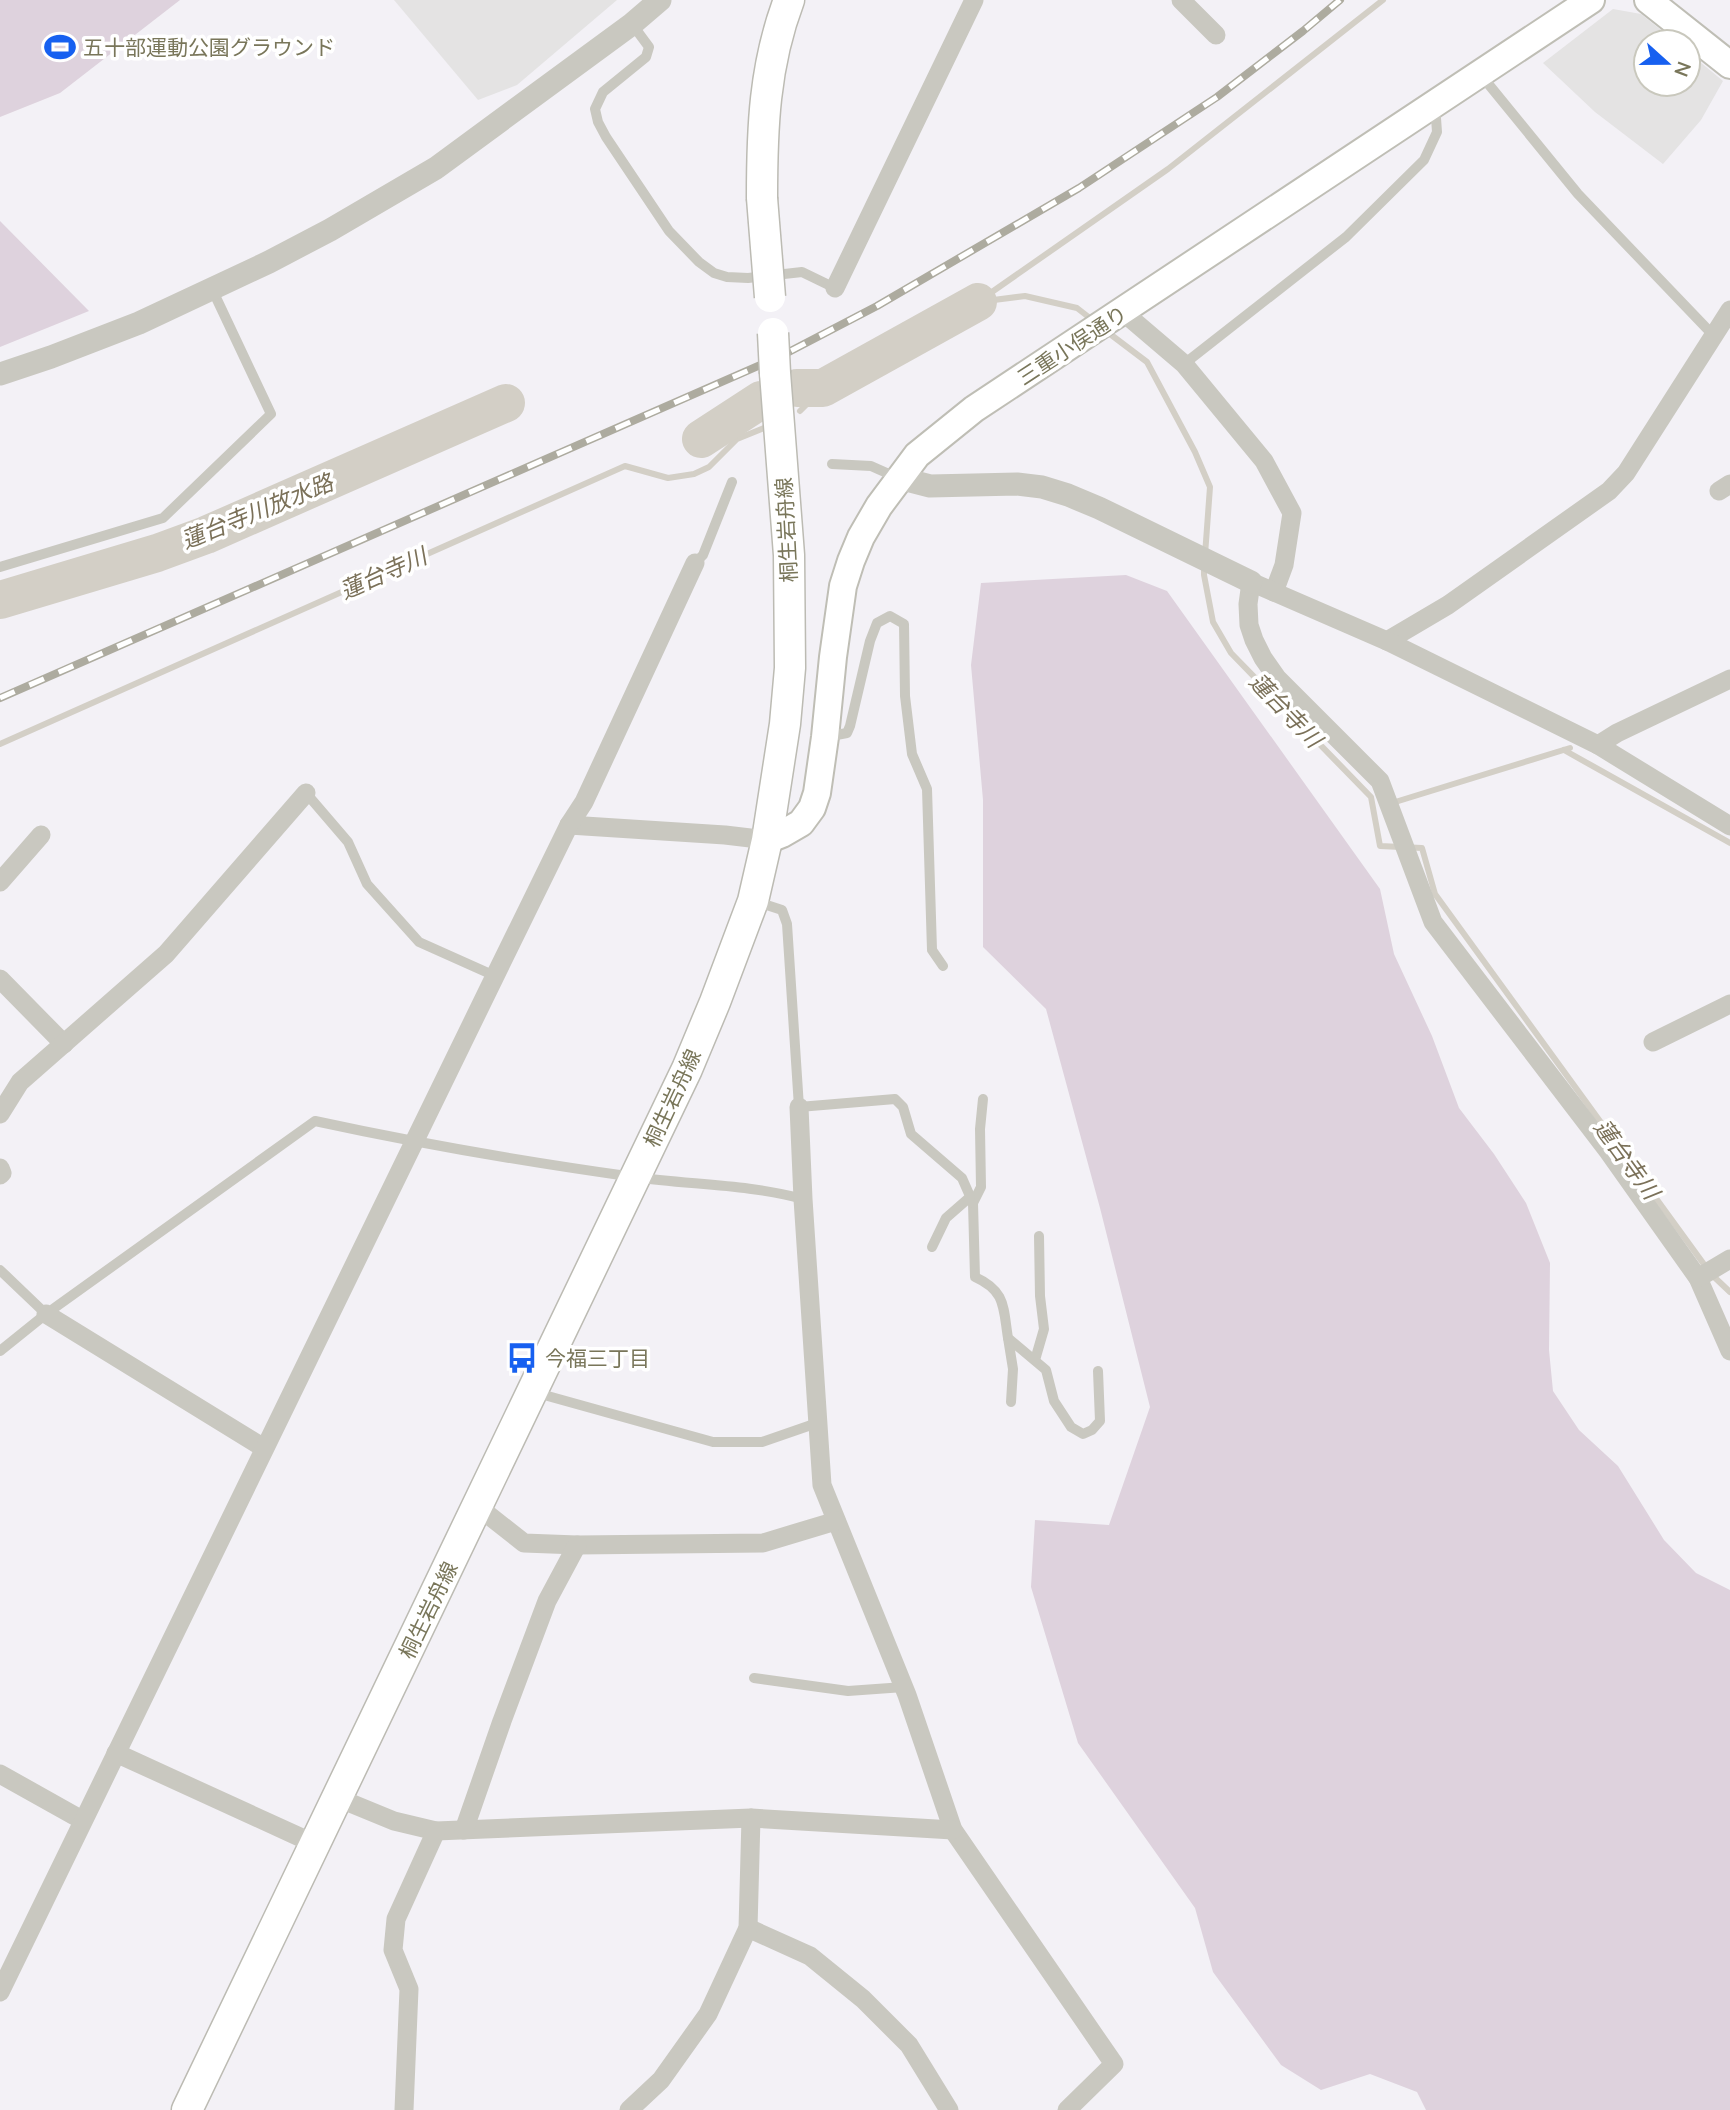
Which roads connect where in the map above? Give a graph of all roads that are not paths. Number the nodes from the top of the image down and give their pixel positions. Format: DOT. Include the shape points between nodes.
graph roads {
  1 [pos="660,0"];
  2 [pos="789,0"];
  3 [pos="974,0"];
  4 [pos="1181,0"];
  5 [pos="1591,0"];
  6 [pos="1648,0"];
  7 [pos="632,24"];
  8 [pos="1216,35"];
  9 [pos="1730,65"];
  10 [pos="1479,72"];
  11 [pos="1432,106"];
  12 [pos="212,288"];
  13 [pos="835,288"];
  14 [pos="1730,310"];
  15 [pos="1117,315"];
  16 [pos="1713,335"];
  17 [pos="1185,364"];
  18 [pos="0,374"];
  19 [pos="832,464"];
  20 [pos="899,478"];
  21 [pos="732,482"];
  22 [pos="695,563"];
  23 [pos="0,568"];
  24 [pos="1251,582"];
  25 [pos="1275,592"];
  26 [pos="1387,640"];
  27 [pos="1730,679"];
  28 [pos="825,737"];
  29 [pos="1598,745"];
  30 [pos="306,793"];
  31 [pos="569,825"];
  32 [pos="1730,826"];
  33 [pos="41,835"];
  34 [pos="767,840"];
  35 [pos="0,882"];
  36 [pos="753,901"];
  37 [pos="943,965"];
  38 [pos="495,976"];
  39 [pos="0,979"];
  40 [pos="1730,1004"];
  41 [pos="1653,1042"];
  42 [pos="64,1044"];
  43 [pos="983,1099"];
  44 [pos="799,1107"];
  45 [pos="0,1114"];
  46 [pos="414,1142"];
  47 [pos="0,1168"];
  48 [pos="0,1175"];
  49 [pos="635,1177"];
  50 [pos="803,1199"];
  51 [pos="971,1200"];
  52 [pos="1039,1236"];
  53 [pos="932,1247"];
  54 [pos="1730,1259"];
  55 [pos="0,1270"];
  56 [pos="1698,1278"];
  57 [pos="46,1314"];
  58 [pos="1008,1338"];
  59 [pos="0,1351"];
  60 [pos="1730,1351"];
  61 [pos="1035,1360"];
  62 [pos="1098,1371"];
  63 [pos="531,1391"];
  64 [pos="1011,1402"];
  65 [pos="817,1423"];
  66 [pos="264,1448"];
  67 [pos="477,1506"];
  68 [pos="836,1521"];
  69 [pos="576,1545"];
  70 [pos="754,1678"];
  71 [pos="904,1687"];
  72 [pos="116,1753"];
  73 [pos="0,1774"];
  74 [pos="338,1798"];
  75 [pos="751,1818"];
  76 [pos="82,1820"];
  77 [pos="436,1830"];
  78 [pos="464,1830"];
  79 [pos="953,1830"];
  80 [pos="315,1844"];
  81 [pos="748,1928"];
  82 [pos="0,1992"];
  83 [pos="187,2110"];
  84 [pos="404,2110"];
  85 [pos="629,2110"];
  86 [pos="949,2110"];
  87 [pos="1067,2110"];
  1 -- 7 [label="street"];
  2 -- 34 [label="main road, 桐生岩舟線, bridge" via="776,33 763,113 762,198 789,555 790,668"];
  3 -- 13 [label="street"];
  4 -- 8 [label="street"];
  5 -- 10 [label="main road, 三重小俣通り"];
  6 -- 9 [label="main road"];
  7 -- 12 [label="street" via="436,168 311,241"];
  7 -- 13 [label="lane" via="649,47 646,57 603,92 595,109 606,137 669,231 714,273 748,278 802,272"];
  10 -- 11 [label="main road, 三重小俣通り"];
  10 -- 16 [label="lane" via="1578,194"];
  11 -- 15 [label="main road, 三重小俣通り"];
  11 -- 17 [label="lane" via="1437,132 1424,160 1346,237"];
  12 -- 18 [label="street" via="139,323"];
  12 -- 23 [label="lane" via="271,414 163,517"];
  14 -- 16 [label="street"];
  15 -- 17 [label="street"];
  15 -- 20 [label="main road, 三重小俣通り" via="974,409 917,455"];
  16 -- 26 [label="street" via="1626,473 1609,491 1448,605"];
  17 -- 25 [label="street" via="1264,461 1292,513"];
  19 -- 20 [label="lane" via="871,466"];
  20 -- 24 [label="street" via="930,486 1042,487 1099,508"];
  20 -- 28 [label="main road, 三重小俣通り" via="850,561"];
  21 -- 22 [label="lane" via="703,555"];
  22 -- 31 [label="street" via="584,802"];
  24 -- 25 [label="street"];
  24 -- 56 [label="street" via="1249,625 1263,658 1277,678 1380,781 1433,922 1608,1151"];
  25 -- 26 [label="street"];
  26 -- 29 [label="street"];
  27 -- 29 [label="street"];
  28 -- 34 [label="main road, 三重小俣通り" via="817,793 807,817"];
  28 -- 37 [label="lane" via="847,733 877,623 890,616 904,624 912,754 927,789 932,950"];
  29 -- 32 [label="street"];
  30 -- 38 [label="lane" via="348,842 367,884 419,942"];
  30 -- 42 [label="street" via="166,954"];
  31 -- 34 [label="street"];
  31 -- 38 [label="street"];
  33 -- 35 [label="street"];
  34 -- 36 [label="main road, 桐生岩舟線"];
  36 -- 44 [label="lane" via="782,910 786,924"];
  36 -- 49 [label="main road, 桐生岩舟線" via="687,1069"];
  38 -- 46 [label="street"];
  39 -- 42 [label="street"];
  40 -- 41 [label="street"];
  42 -- 45 [label="street" via="20,1082"];
  43 -- 51 [label="lane" via="981,1187"];
  44 -- 50 [label="street"];
  44 -- 51 [label="lane" via="895,1099 903,1107 911,1134 962,1178"];
  46 -- 49 [label="lane"];
  46 -- 57 [label="lane" via="315,1121"];
  46 -- 66 [label="street"];
  47 -- 48 [label="street"];
  49 -- 50 [label="lane" via="772,1191"];
  49 -- 63 [label="main road, 桐生岩舟線"];
  50 -- 65 [label="street"];
  51 -- 53 [label="lane" via="946,1218"];
  51 -- 58 [label="lane" via="975,1277 989,1283 1001,1298"];
  52 -- 61 [label="lane" via="1044,1329"];
  54 -- 56 [label="street"];
  55 -- 57 [label="lane"];
  56 -- 60 [label="street"];
  57 -- 59 [label="lane"];
  57 -- 66 [label="street"];
  58 -- 61 [label="lane"];
  58 -- 64 [label="lane" via="1013,1368"];
  61 -- 62 [label="lane" via="1046,1370 1054,1401 1072,1427 1083,1434 1100,1421"];
  63 -- 65 [label="lane" via="713,1442 762,1442"];
  63 -- 67 [label="main road, 桐生岩舟線"];
  65 -- 68 [label="street" via="822,1485"];
  66 -- 72 [label="street"];
  67 -- 69 [label="street" via="524,1543"];
  67 -- 74 [label="main road, 桐生岩舟線"];
  68 -- 69 [label="street" via="763,1543"];
  68 -- 71 [label="street"];
  69 -- 78 [label="street" via="547,1601"];
  70 -- 71 [label="lane" via="848,1691"];
  71 -- 79 [label="street"];
  72 -- 76 [label="street"];
  72 -- 80 [label="street"];
  73 -- 76 [label="street"];
  74 -- 77 [label="street" via="394,1821"];
  74 -- 80 [label="main road, 桐生岩舟線"];
  75 -- 78 [label="street"];
  75 -- 79 [label="street"];
  75 -- 81 [label="street"];
  76 -- 82 [label="street"];
  77 -- 78 [label="street"];
  77 -- 84 [label="street" via="396,1919 393,1950 409,1989"];
  79 -- 87 [label="street" via="1114,2064"];
  80 -- 83 [label="main road, 桐生岩舟線"];
  81 -- 85 [label="street" via="708,2014 661,2080"];
  81 -- 86 [label="street" via="810,1956 863,1999 909,2045"];
}
